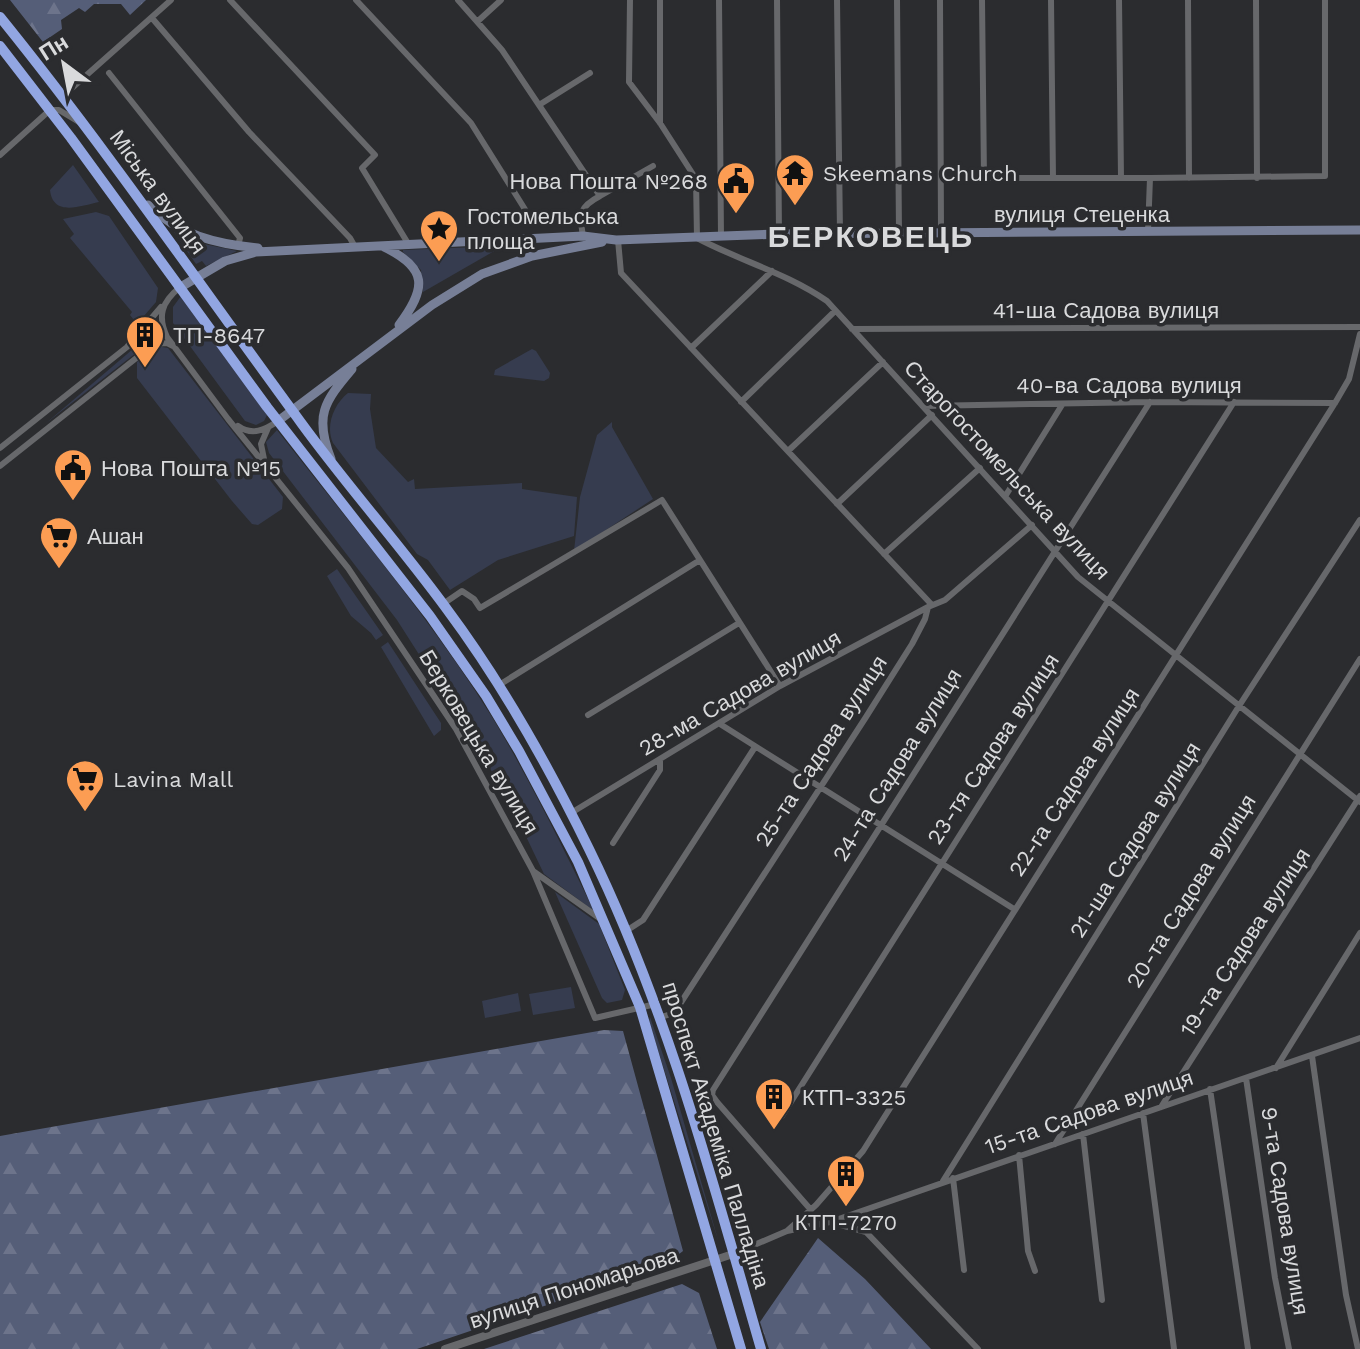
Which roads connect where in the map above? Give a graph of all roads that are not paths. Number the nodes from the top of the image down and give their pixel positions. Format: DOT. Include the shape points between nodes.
graph roads {
  1 [pos="171,0"];
  2 [pos="230,0"];
  3 [pos="356,0"];
  4 [pos="458,0"];
  5 [pos="501,0"];
  6 [pos="630,0"];
  7 [pos="660,0"];
  8 [pos="719,0"];
  9 [pos="777,0"];
  10 [pos="837,0"];
  11 [pos="897,0"];
  12 [pos="940,0"];
  13 [pos="982,0"];
  14 [pos="1051,0"];
  15 [pos="1119,0"];
  16 [pos="1188,0"];
  17 [pos="1256,0"];
  18 [pos="1325,0"];
  19 [pos="0,17"];
  20 [pos="152,18"];
  21 [pos="478,21"];
  22 [pos="0,46"];
  23 [pos="109,73"];
  24 [pos="590,73"];
  25 [pos="63,96"];
  26 [pos="539,105"];
  27 [pos="50,110"];
  28 [pos="83,123"];
  29 [pos="660,123"];
  30 [pos="0,155"];
  31 [pos="653,166"];
  32 [pos="1053,178"];
  33 [pos="1121,178"];
  34 [pos="1150,178"];
  35 [pos="1189,178"];
  36 [pos="1257,178"];
  37 [pos="133,191"];
  38 [pos="600,196"];
  39 [pos="531,219"];
  40 [pos="1360,230"];
  41 [pos="1148,231"];
  42 [pos="840,233"];
  43 [pos="899,233"];
  44 [pos="941,233"];
  45 [pos="779,234"];
  46 [pos="583,236"];
  47 [pos="721,237"];
  48 [pos="697,238"];
  49 [pos="616,240"];
  50 [pos="409,245"];
  51 [pos="238,246"];
  52 [pos="381,246"];
  53 [pos="355,247"];
  54 [pos="273,251"];
  55 [pos="772,271"];
  56 [pos="196,277"];
  57 [pos="179,288"];
  58 [pos="164,304"];
  59 [pos="835,311"];
  60 [pos="1360,327"];
  61 [pos="852,329"];
  62 [pos="393,333"];
  63 [pos="1360,334"];
  64 [pos="176,348"];
  65 [pos="691,348"];
  66 [pos="364,355"];
  67 [pos="883,362"];
  68 [pos="741,402"];
  69 [pos="1150,402"];
  70 [pos="1234,402"];
  71 [pos="1335,403"];
  72 [pos="1062,405"];
  73 [pos="924,406"];
  74 [pos="292,411"];
  75 [pos="932,415"];
  76 [pos="228,419"];
  77 [pos="278,421"];
  78 [pos="268,428"];
  79 [pos="0,448"];
  80 [pos="788,451"];
  81 [pos="0,466"];
  82 [pos="980,468"];
  83 [pos="268,469"];
  84 [pos="336,469"];
  85 [pos="1006,495"];
  86 [pos="837,504"];
  87 [pos="1360,520"];
  88 [pos="1032,525"];
  89 [pos="1055,552"];
  90 [pos="884,554"];
  91 [pos="700,560"];
  92 [pos="1108,603"];
  93 [pos="443,604"];
  94 [pos="930,606"];
  95 [pos="739,623"];
  96 [pos="1175,656"];
  97 [pos="1360,659"];
  98 [pos="499,685"];
  99 [pos="780,686"];
  100 [pos="1239,706"];
  101 [pos="588,715"];
  102 [pos="720,724"];
  103 [pos="755,747"];
  104 [pos="1299,754"];
  105 [pos="660,760"];
  106 [pos="818,788"];
  107 [pos="1359,799"];
  108 [pos="571,813"];
  109 [pos="879,826"];
  110 [pos="613,843"];
  111 [pos="942,862"];
  112 [pos="533,871"];
  113 [pos="1014,909"];
  114 [pos="605,922"];
  115 [pos="626,931"];
  116 [pos="1360,933"];
  117 [pos="656,1004"];
  118 [pos="640,1007"];
  119 [pos="661,1017"];
  120 [pos="1360,1038"];
  121 [pos="1312,1056"];
  122 [pos="1276,1068"];
  123 [pos="1246,1078"];
  124 [pos="1210,1089"];
  125 [pos="1161,1107"];
  126 [pos="1143,1113"];
  127 [pos="782,1116"];
  128 [pos="1083,1134"];
  129 [pos="1055,1144"];
  130 [pos="1019,1155"];
  131 [pos="953,1178"];
  132 [pos="943,1181"];
  133 [pos="811,1210"];
  134 [pos="830,1222"];
  135 [pos="787,1231"];
  136 [pos="733,1254"];
  137 [pos="714,1261"];
  138 [pos="964,1270"];
  139 [pos="1035,1271"];
  140 [pos="1102,1300"];
  141 [pos="445,1349"];
  142 [pos="741,1349"];
  143 [pos="761,1349"];
  144 [pos="978,1349"];
  145 [pos="1174,1349"];
  146 [pos="1248,1349"];
  147 [pos="1289,1349"];
  148 [pos="1358,1349"];
  1 -- 20 [label="street"];
  2 -- 50 [label="street" via="375,155 362,168"];
  3 -- 39 [label="street" via="471,123"];
  4 -- 21 [label="street"];
  5 -- 21 [label="street"];
  6 -- 29 [label="street" via="629,82"];
  7 -- 29 [label="street"];
  8 -- 47 [label="street"];
  9 -- 45 [label="street"];
  10 -- 42 [label="street"];
  11 -- 43 [label="street"];
  12 -- 44 [label="street"];
  13 -- 32 [label="street" via="984,176"];
  14 -- 32 [label="street"];
  15 -- 33 [label="street"];
  16 -- 35 [label="street"];
  17 -- 36 [label="street"];
  18 -- 36 [label="street" via="1325,176"];
  19 -- 25 [label="highway, Міська вулиця"];
  20 -- 25 [label="street"];
  20 -- 53 [label="street"];
  21 -- 26 [label="street"];
  22 -- 27 [label="highway, Міська вулиця"];
  23 -- 51 [label="street" via="240,238"];
  24 -- 26 [label="street"];
  25 -- 28 [label="highway, Міська вулиця"];
  26 -- 38 [label="street"];
  27 -- 28 [label="street"];
  27 -- 30 [label="street"];
  27 -- 57 [label="highway, Міська вулиця"];
  28 -- 37 [label="highway, Міська вулиця"];
  29 -- 48 [label="street" via="696,179"];
  31 -- 38 [label="street"];
  32 -- 33 [label="street"];
  33 -- 34 [label="street"];
  34 -- 35 [label="street"];
  34 -- 41 [label="street"];
  35 -- 36 [label="street"];
  37 -- 51 [label="main road" via="184,232"];
  37 -- 56 [label="highway, Міська вулиця"];
  38 -- 46 [label="street" via="585,204"];
  40 -- 41 [label="main road, вулиця Стеценка"];
  41 -- 44 [label="main road, вулиця Стеценка"];
  42 -- 43 [label="main road, вулиця Стеценка"];
  42 -- 45 [label="main road, вулиця Стеценка"];
  43 -- 44 [label="main road, вулиця Стеценка"];
  45 -- 47 [label="main road, вулиця Стеценка"];
  46 -- 49 [label="main road, вулиця Стеценка"];
  46 -- 50 [label="main road, вулиця Стеценка"];
  47 -- 48 [label="main road, вулиця Стеценка"];
  48 -- 49 [label="main road, вулиця Стеценка"];
  48 -- 55 [label="street, Старогостомельська вулиця"];
  49 -- 62 [label="main road, вулиця Стеценка" via="535,255 482,274"];
  49 -- 65 [label="street" via="621,273"];
  50 -- 52 [label="main road, вулиця Стеценка"];
  51 -- 54 [label="main road"];
  52 -- 53 [label="main road"];
  52 -- 62 [label="main road" via="409,261 419,277 413,306"];
  53 -- 54 [label="main road"];
  54 -- 56 [label="main road" via="243,254"];
  55 -- 59 [label="street, Старогостомельська вулиця" via="807,287"];
  55 -- 65 [label="street"];
  56 -- 57 [label="main road"];
  56 -- 74 [label="highway"];
  57 -- 58 [label="street"];
  57 -- 77 [label="highway"];
  58 -- 64 [label="street, Берковецька вулиця" via="163,328"];
  58 -- 79 [label="street" via="127,347"];
  59 -- 61 [label="street, Старогостомельська вулиця"];
  59 -- 68 [label="street"];
  60 -- 61 [label="street, 41-ша Садова вулиця"];
  61 -- 67 [label="street, Старогостомельська вулиця"];
  62 -- 66 [label="main road"];
  63 -- 71 [label="street, 22-га Садова вулиця" via="1349,379"];
  64 -- 76 [label="street, Берковецька вулиця"];
  64 -- 81 [label="street" via="154,344"];
  65 -- 68 [label="street"];
  66 -- 74 [label="main road"];
  66 -- 84 [label="main road" via="326,404 322,434"];
  67 -- 73 [label="street, Старогостомельська вулиця"];
  67 -- 80 [label="street"];
  68 -- 80 [label="street"];
  69 -- 70 [label="street, 40-ва Садова вулиця"];
  69 -- 72 [label="street, 40-ва Садова вулиця"];
  69 -- 89 [label="street, 24-та Садова вулиця"];
  70 -- 71 [label="street, 40-ва Садова вулиця"];
  70 -- 92 [label="street, 23-тя Садова вулиця"];
  71 -- 96 [label="street, 22-га Садова вулиця"];
  72 -- 73 [label="street, 40-ва Садова вулиця"];
  72 -- 85 [label="street"];
  73 -- 75 [label="street, Старогостомельська вулиця"];
  74 -- 77 [label="main road"];
  74 -- 84 [label="highway, проспект Академіка Палладіна"];
  75 -- 82 [label="street, Старогостомельська вулиця"];
  75 -- 86 [label="street"];
  76 -- 78 [label="street" via="248,431"];
  76 -- 83 [label="street, Берковецька вулиця"];
  77 -- 78 [label="street"];
  77 -- 114 [label="highway, проспект Академіка Палладіна" via="486,696 556,818"];
  78 -- 83 [label="street" via="261,449"];
  80 -- 86 [label="street"];
  82 -- 85 [label="street, Старогостомельська вулиця"];
  82 -- 90 [label="street"];
  83 -- 112 [label="street, Берковецька вулиця" via="348,568 439,704"];
  84 -- 93 [label="highway, проспект Академіка Палладіна"];
  85 -- 88 [label="street, Старогостомельська вулиця"];
  86 -- 90 [label="street"];
  87 -- 100 [label="street, 21-ша Садова вулиця"];
  88 -- 89 [label="street, Старогостомельська вулиця"];
  88 -- 94 [label="street" via="957,591"];
  89 -- 92 [label="street, Старогостомельська вулиця"];
  89 -- 109 [label="street, 24-та Садова вулиця"];
  90 -- 94 [label="street"];
  91 -- 93 [label="street" via="662,500 480,608 462,591"];
  91 -- 95 [label="street"];
  91 -- 98 [label="street"];
  92 -- 96 [label="street, Старогостомельська вулиця"];
  92 -- 111 [label="street, 23-тя Садова вулиця"];
  93 -- 98 [label="highway, проспект Академіка Палладіна"];
  94 -- 99 [label="street, 28-ма Садова вулиця"];
  94 -- 106 [label="street, 25-та Садова вулиця" via="904,656"];
  95 -- 99 [label="street"];
  95 -- 101 [label="street"];
  96 -- 100 [label="street, Старогостомельська вулиця"];
  96 -- 113 [label="street, 22-га Садова вулиця"];
  97 -- 104 [label="street, 20-та Садова вулиця"];
  98 -- 108 [label="highway, проспект Академіка Палладіна"];
  99 -- 102 [label="street, 28-ма Садова вулиця"];
  100 -- 104 [label="street, Старогостомельська вулиця"];
  100 -- 132 [label="street, 21-ша Садова вулиця"];
  102 -- 103 [label="street"];
  102 -- 105 [label="street, 28-ма Садова вулиця"];
  103 -- 106 [label="street"];
  103 -- 115 [label="street" via="643,920"];
  104 -- 107 [label="street, Старогостомельська вулиця"];
  104 -- 129 [label="street, 20-та Садова вулиця"];
  105 -- 108 [label="street, 28-ма Садова вулиця"];
  105 -- 110 [label="street" via="660,770"];
  106 -- 109 [label="street"];
  106 -- 119 [label="street, 25-та Садова вулиця" via="678,1007"];
  107 -- 125 [label="street, 19-та Садова вулиця"];
  108 -- 115 [label="highway, проспект Академіка Палладіна"];
  109 -- 111 [label="street"];
  109 -- 133 [label="street, 24-та Садова вулиця" via="712,1095"];
  111 -- 113 [label="street"];
  111 -- 127 [label="street, 23-тя Садова вулиця"];
  112 -- 114 [label="street"];
  112 -- 118 [label="street, Берковецька вулиця" via="595,1018"];
  113 -- 133 [label="street, 22-га Садова вулиця" via="863,1151"];
  114 -- 118 [label="highway, проспект Академіка Палладіна"];
  115 -- 117 [label="highway, проспект Академіка Палладіна"];
  116 -- 122 [label="street"];
  117 -- 118 [label="street"];
  117 -- 119 [label="highway, проспект Академіка Палладіна"];
  118 -- 137 [label="highway, проспект Академіка Палладіна"];
  119 -- 136 [label="highway, проспект Академіка Палладіна"];
  120 -- 121 [label="street, 15-та Садова вулиця"];
  121 -- 122 [label="street, 15-та Садова вулиця"];
  121 -- 148 [label="street"];
  122 -- 123 [label="street, 15-та Садова вулиця"];
  123 -- 124 [label="street, 15-та Садова вулиця"];
  123 -- 147 [label="street, 9-та Садова вулиця"];
  124 -- 125 [label="street, 15-та Садова вулиця"];
  124 -- 146 [label="street"];
  125 -- 126 [label="street, 15-та Садова вулиця"];
  126 -- 128 [label="street, 15-та Садова вулиця"];
  126 -- 145 [label="street"];
  128 -- 129 [label="street, 15-та Садова вулиця"];
  128 -- 140 [label="street"];
  129 -- 130 [label="street, 15-та Садова вулиця"];
  130 -- 131 [label="street, 15-та Садова вулиця"];
  130 -- 139 [label="street" via="1028,1251"];
  131 -- 132 [label="street, 15-та Садова вулиця"];
  131 -- 138 [label="street"];
  132 -- 134 [label="street, 15-та Садова вулиця"];
  133 -- 135 [label="street, 22-га Садова вулиця"];
  134 -- 135 [label="street, 15-та Садова вулиця"];
  134 -- 144 [label="street" via="866,1232"];
  135 -- 136 [label="street"];
  136 -- 137 [label="street, вулиця Пономарьова"];
  136 -- 143 [label="highway, проспект Академіка Палладіна"];
  137 -- 141 [label="street, вулиця Пономарьова"];
  137 -- 142 [label="highway, проспект Академіка Палладіна"];
}
